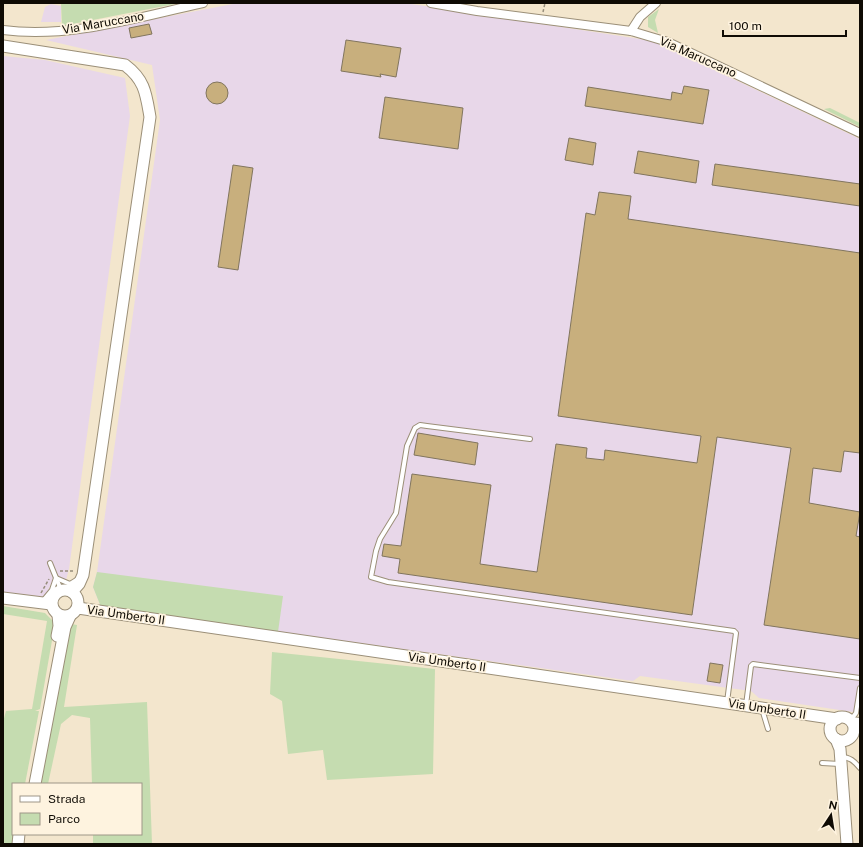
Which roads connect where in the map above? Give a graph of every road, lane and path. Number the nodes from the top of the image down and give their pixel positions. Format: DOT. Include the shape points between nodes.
graph roads {
  1 [pos="203,3"];
  2 [pos="430,3"];
  3 [pos="656,3"];
  4 [pos="3,30"];
  5 [pos="631,31"];
  6 [pos="3,46"];
  7 [pos="860,133"];
  8 [pos="530,439"];
  9 [pos="50,563"];
  10 [pos="80,573"];
  11 [pos="55,575"];
  12 [pos="61,590"];
  13 [pos="72,592"];
  14 [pos="3,598"];
  15 [pos="42,603"];
  16 [pos="74,612"];
  17 [pos="58,615"];
  18 [pos="860,678"];
  19 [pos="860,688"];
  20 [pos="727,702"];
  21 [pos="745,705"];
  22 [pos="761,707"];
  23 [pos="834,723"];
  24 [pos="856,724"];
  25 [pos="768,729"];
  26 [pos="841,750"];
  27 [pos="822,763"];
  28 [pos="860,768"];
  29 [pos="29,783"];
  30 [pos="35,783"];
  31 [pos="847,844"];
  1 -- 4 [label="street, Via Maruccano" via="65,30"];
  2 -- 5 [label="street, Via Maruccano"];
  3 -- 5 [label="street" via="640,16"];
  5 -- 7 [label="street, Via Maruccano" via="668,42"];
  6 -- 10 [label="street" via="125,65 142,82 150,117"];
  8 -- 20 [label="lane" via="420,425 415,428 407,446 396,513 380,539 372,577 388,582 734,631 736,633"];
  9 -- 11 [label="lane"];
  10 -- 11 [label="path" via="63,570"];
  10 -- 11 [label="lane" via="70,584"];
  10 -- 13 [label="street" via="79,584"];
  11 -- 12 [label="lane"];
  11 -- 15 [label="lane" via="52,590"];
  11 -- 15 [label="path" via="47,580 41,592"];
  12 -- 13 [label="street"];
  12 -- 15 [label="street"];
  13 -- 16 [label="street" via="76,596"];
  14 -- 15 [label="street"];
  15 -- 17 [label="street"];
  16 -- 17 [label="street, Via Umberto II"];
  16 -- 20 [label="street, Via Umberto II"];
  16 -- 30 [label="street" via="65,627"];
  17 -- 29 [label="street" via="59,626"];
  18 -- 21 [label="lane" via="753,664"];
  19 -- 24 [label="lane"];
  20 -- 21 [label="street, Via Umberto II"];
  21 -- 22 [label="street, Via Umberto II"];
  22 -- 23 [label="street, Via Umberto II" via="816,716"];
  22 -- 25 [label="lane"];
  23 -- 24 [label="street" via="843,718"];
  23 -- 26 [label="street" via="832,734"];
  24 -- 26 [label="street" via="852,735"];
  26 -- 27 [label="lane"];
  26 -- 28 [label="lane"];
  26 -- 31 [label="street"];
}
